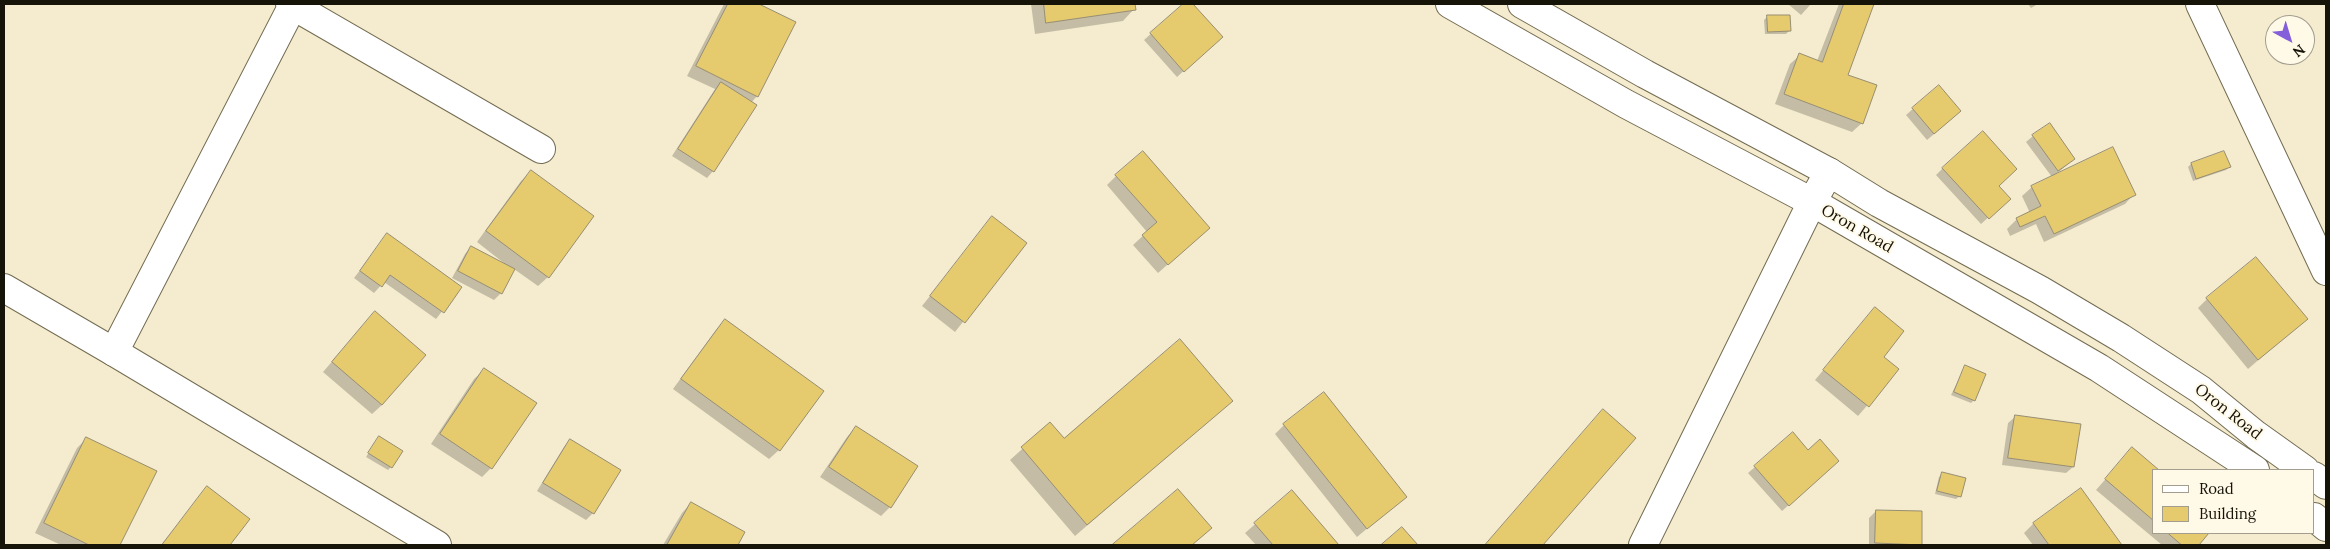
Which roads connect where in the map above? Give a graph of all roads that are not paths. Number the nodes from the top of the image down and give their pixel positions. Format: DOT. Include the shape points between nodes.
graph roads {
  1 [pos="1450,4"];
  2 [pos="1522,4"];
  3 [pos="2200,4"];
  4 [pos="291,5"];
  5 [pos="541,148"];
  6 [pos="1829,172"];
  7 [pos="1812,202"];
  8 [pos="2326,271"];
  9 [pos="4,288"];
  10 [pos="114,352"];
  11 [pos="2253,469"];
  12 [pos="2304,469"];
  13 [pos="2315,477"];
  14 [pos="2326,485"];
  15 [pos="2315,518"];
  16 [pos="2326,527"];
  17 [pos="437,545"];
  18 [pos="1643,545"];
  1 -- 7 [label="main road, Oron Road" via="1626,104"];
  2 -- 6 [label="main road, Oron Road"];
  3 -- 8 [label="main road"];
  4 -- 5 [label="main road"];
  4 -- 10 [label="main road"];
  6 -- 7 [label="main road"];
  6 -- 12 [label="main road, Oron Road" via="1879,204 2040,290 2121,338 2201,390"];
  7 -- 11 [label="main road, Oron Road" via="2099,368"];
  7 -- 18 [label="main road"];
  9 -- 10 [label="main road"];
  10 -- 17 [label="main road"];
  13 -- 14 [label="main road"];
  15 -- 16 [label="main road"];
}
